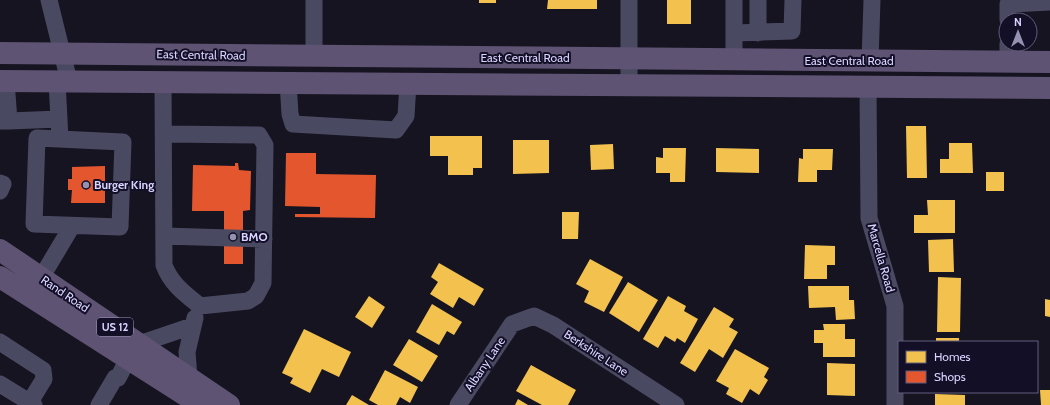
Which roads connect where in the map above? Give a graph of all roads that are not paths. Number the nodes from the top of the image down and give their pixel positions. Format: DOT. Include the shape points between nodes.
graph roads {
  1 [pos="49,0"];
  2 [pos="314,0"];
  3 [pos="629,0"];
  4 [pos="734,0"];
  5 [pos="758,0"];
  6 [pos="793,0"];
  7 [pos="872,0"];
  8 [pos="1043,1"];
  9 [pos="1008,8"];
  10 [pos="735,33"];
  11 [pos="758,33"];
  12 [pos="0,53"];
  13 [pos="1008,53"];
  14 [pos="61,54"];
  15 [pos="314,57"];
  16 [pos="629,59"];
  17 [pos="734,60"];
  18 [pos="870,61"];
  19 [pos="1050,62"];
  20 [pos="3,81"];
  21 [pos="63,81"];
  22 [pos="163,82"];
  23 [pos="288,82"];
  24 [pos="408,83"];
  25 [pos="628,85"];
  26 [pos="868,86"];
  27 [pos="1050,88"];
  28 [pos="58,119"];
  29 [pos="4,121"];
  30 [pos="164,134"];
  31 [pos="60,139"];
  32 [pos="0,184"];
  33 [pos="0,191"];
  34 [pos="72,226"];
  35 [pos="164,236"];
  36 [pos="264,239"];
  37 [pos="0,250"];
  38 [pos="0,277"];
  39 [pos="41,278"];
  40 [pos="200,306"];
  41 [pos="512,324"];
  42 [pos="192,326"];
  43 [pos="0,342"];
  44 [pos="133,351"];
  45 [pos="189,378"];
  46 [pos="0,384"];
  47 [pos="32,404"];
  48 [pos="99,405"];
  49 [pos="201,405"];
  50 [pos="229,405"];
  51 [pos="458,405"];
  52 [pos="676,405"];
  53 [pos="895,405"];
  1 -- 14 [label="street"];
  2 -- 15 [label="street"];
  3 -- 16 [label="street"];
  4 -- 10 [label="street"];
  5 -- 11 [label="street"];
  6 -- 11 [label="street" via="792,31"];
  7 -- 18 [label="street"];
  8 -- 9 [label="street"];
  10 -- 11 [label="street"];
  10 -- 17 [label="street"];
  12 -- 14 [label="main road, East Central Road"];
  13 -- 18 [label="main road, East Central Road"];
  13 -- 19 [label="main road, East Central Road"];
  14 -- 15 [label="main road, East Central Road"];
  14 -- 21 [label="street"];
  15 -- 16 [label="main road, East Central Road"];
  16 -- 17 [label="main road, East Central Road"];
  16 -- 25 [label="street"];
  17 -- 18 [label="main road, East Central Road"];
  20 -- 21 [label="main road, East Central Road"];
  20 -- 29 [label="street"];
  21 -- 22 [label="main road, East Central Road"];
  21 -- 28 [label="street"];
  22 -- 23 [label="main road, East Central Road"];
  22 -- 30 [label="street"];
  23 -- 24 [label="main road, East Central Road"];
  23 -- 24 [label="street" via="293,124 396,130 406,116"];
  24 -- 25 [label="main road, East Central Road"];
  25 -- 26 [label="main road, East Central Road"];
  26 -- 27 [label="main road, East Central Road"];
  26 -- 53 [label="street, Marcella Road" via="869,218 895,306"];
  28 -- 29 [label="street"];
  28 -- 31 [label="street"];
  30 -- 35 [label="street"];
  30 -- 36 [label="street" via="258,135 263,139"];
  31 -- 34 [label="street" via="38,138 34,224"];
  31 -- 34 [label="street" via="123,142 120,227"];
  32 -- 33 [label="street" via="3,184"];
  34 -- 39 [label="street"];
  35 -- 36 [label="street"];
  35 -- 40 [label="street" via="164,265 168,277 176,287"];
  36 -- 40 [label="street" via="263,283 256,296 248,300"];
  37 -- 39 [label="main road, Rand Road / US 12"];
  38 -- 44 [label="main road, Rand Road / US 12"];
  39 -- 44 [label="main road, Rand Road / US 12"];
  40 -- 42 [label="street"];
  41 -- 51 [label="street, Albany Lane"];
  41 -- 52 [label="street, Berkshire Lane" via="534,316 553,325"];
  42 -- 44 [label="street"];
  42 -- 45 [label="street" via="187,352"];
  43 -- 47 [label="street" via="43,370 44,379"];
  44 -- 45 [label="main road, Rand Road / US 12"];
  44 -- 48 [label="street"];
  44 -- 49 [label="main road, Rand Road / US 12"];
  45 -- 50 [label="main road, Rand Road / US 12"];
  46 -- 47 [label="street"];
}
